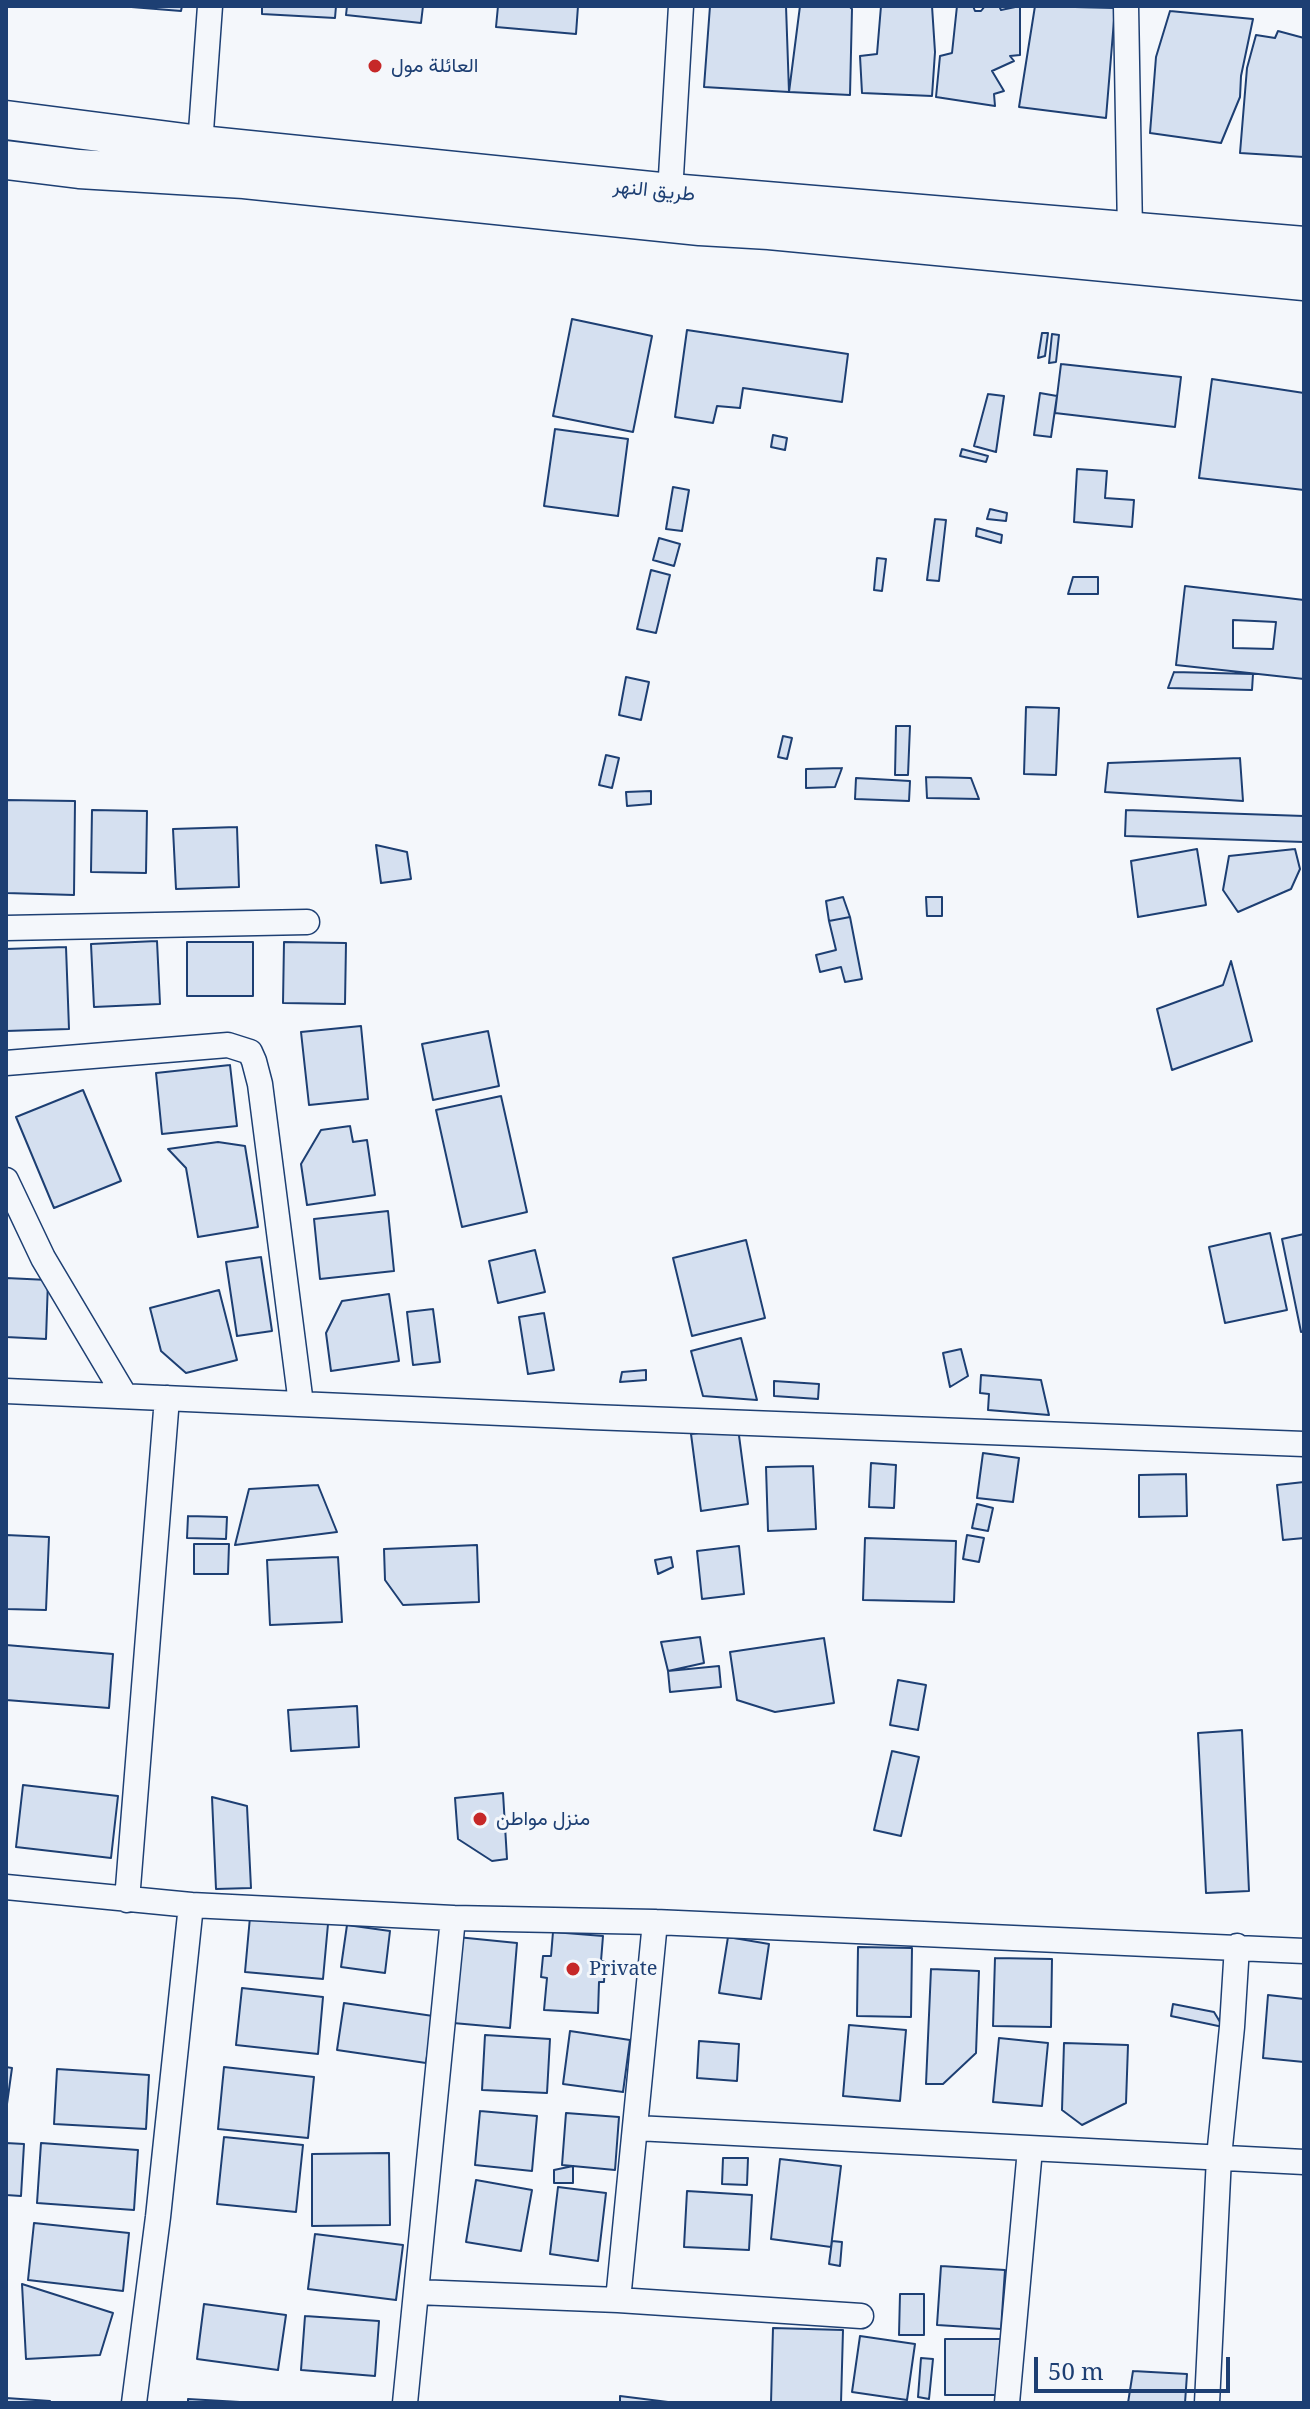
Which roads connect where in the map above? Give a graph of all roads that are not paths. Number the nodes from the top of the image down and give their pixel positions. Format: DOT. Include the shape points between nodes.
graph roads {
  1 [pos="210,6"];
  2 [pos="681,6"];
  3 [pos="1126,6"];
  4 [pos="6,120"];
  5 [pos="200,145"];
  6 [pos="6,160"];
  7 [pos="670,193"];
  8 [pos="1130,232"];
  9 [pos="1304,246"];
  10 [pos="1304,281"];
  11 [pos="307,922"];
  12 [pos="6,928"];
  13 [pos="6,1063"];
  14 [pos="6,1180"];
  15 [pos="6,1391"];
  16 [pos="125,1396"];
  17 [pos="167,1398"];
  18 [pos="301,1404"];
  19 [pos="1304,1444"];
  20 [pos="6,1887"];
  21 [pos="127,1900"];
  22 [pos="191,1905"];
  23 [pos="453,1918"];
  24 [pos="655,1922"];
  25 [pos="1237,1946"];
  26 [pos="1304,1951"];
  27 [pos="636,2128"];
  28 [pos="1030,2149"];
  29 [pos="1219,2157"];
  30 [pos="1304,2162"];
  31 [pos="416,2292"];
  32 [pos="618,2300"];
  33 [pos="861,2316"];
  34 [pos="134,2403"];
  35 [pos="405,2403"];
  36 [pos="1007,2403"];
  37 [pos="1207,2403"];
  1 -- 5 [label="street"];
  2 -- 7 [label="street"];
  3 -- 8 [label="street"];
  4 -- 5 [label="main road, طريق النهر"];
  5 -- 7 [label="main road, طريق النهر"];
  6 -- 10 [label="main road, طريق النهر"];
  7 -- 8 [label="main road, طريق النهر"];
  8 -- 9 [label="main road, طريق النهر"];
  11 -- 12 [label="street"];
  13 -- 18 [label="street" via="228,1045 250,1052 260,1084"];
  14 -- 16 [label="street" via="43,1258"];
  15 -- 16 [label="street"];
  16 -- 17 [label="street"];
  17 -- 18 [label="street"];
  17 -- 21 [label="street"];
  18 -- 19 [label="street"];
  20 -- 21 [label="street"];
  21 -- 22 [label="street"];
  22 -- 23 [label="street"];
  22 -- 34 [label="street"];
  23 -- 24 [label="street"];
  23 -- 31 [label="street"];
  24 -- 25 [label="street"];
  24 -- 27 [label="street"];
  25 -- 26 [label="street"];
  25 -- 29 [label="street"];
  27 -- 28 [label="street"];
  27 -- 32 [label="street"];
  28 -- 29 [label="street"];
  28 -- 36 [label="street"];
  29 -- 30 [label="street"];
  29 -- 37 [label="street"];
  31 -- 32 [label="street"];
  31 -- 35 [label="street"];
  32 -- 33 [label="street"];
}
